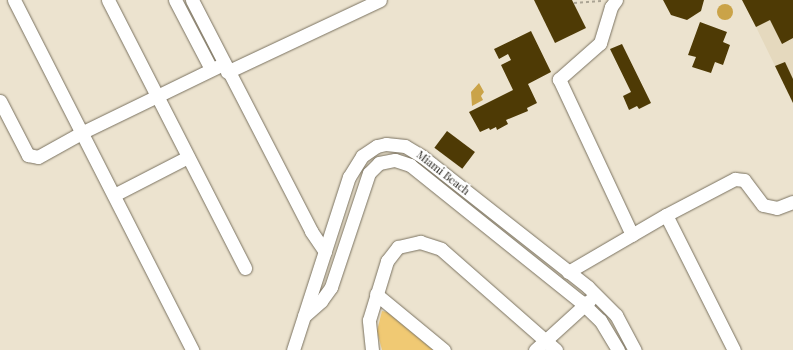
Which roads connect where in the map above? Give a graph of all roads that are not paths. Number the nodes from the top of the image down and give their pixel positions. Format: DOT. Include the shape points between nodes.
graph roads {
  1 [pos="14,0"];
  2 [pos="108,0"];
  3 [pos="175,0"];
  4 [pos="192,0"];
  5 [pos="380,0"];
  6 [pos="616,0"];
  7 [pos="225,68"];
  8 [pos="211,69"];
  9 [pos="157,95"];
  10 [pos="0,101"];
  11 [pos="83,132"];
  12 [pos="188,157"];
  13 [pos="114,195"];
  14 [pos="793,202"];
  15 [pos="666,215"];
  16 [pos="632,235"];
  17 [pos="325,252"];
  18 [pos="245,268"];
  19 [pos="568,272"];
  20 [pos="376,294"];
  21 [pos="596,294"];
  22 [pos="584,305"];
  23 [pos="304,316"];
  24 [pos="547,339"];
  25 [pos="192,350"];
  26 [pos="293,350"];
  27 [pos="372,350"];
  28 [pos="444,350"];
  29 [pos="535,350"];
  30 [pos="556,350"];
  31 [pos="618,350"];
  32 [pos="635,350"];
  33 [pos="734,350"];
  1 -- 11 [label="street"];
  2 -- 9 [label="street"];
  3 -- 8 [label="street"];
  4 -- 7 [label="street"];
  5 -- 7 [label="street"];
  6 -- 16 [label="street" via="611,7 600,43 559,79"];
  7 -- 8 [label="street"];
  7 -- 17 [label="street" via="311,231"];
  8 -- 9 [label="street"];
  9 -- 11 [label="street"];
  9 -- 12 [label="street"];
  10 -- 11 [label="street" via="31,156 38,158"];
  11 -- 13 [label="street"];
  12 -- 13 [label="street"];
  12 -- 18 [label="street"];
  13 -- 25 [label="street"];
  14 -- 15 [label="street" via="776,208 763,205 744,180 735,179"];
  15 -- 16 [label="street"];
  15 -- 33 [label="street"];
  16 -- 19 [label="street"];
  17 -- 19 [label="street, Miami Beach" via="355,164 377,146 396,144 423,157"];
  17 -- 23 [label="street, Miami Beach"];
  19 -- 21 [label="street, Miami Beach"];
  20 -- 24 [label="street" via="393,251 413,243 434,245"];
  20 -- 27 [label="street" via="369,320"];
  20 -- 28 [label="street"];
  21 -- 22 [label="street"];
  21 -- 32 [label="street, Miami Beach" via="616,315"];
  22 -- 23 [label="street, Miami Beach" via="410,165 395,160 379,163 369,173 331,287 321,301"];
  22 -- 24 [label="street"];
  22 -- 31 [label="street, Miami Beach" via="600,320"];
  23 -- 26 [label="street, Miami Beach"];
  24 -- 29 [label="street"];
  24 -- 30 [label="street"];
}
